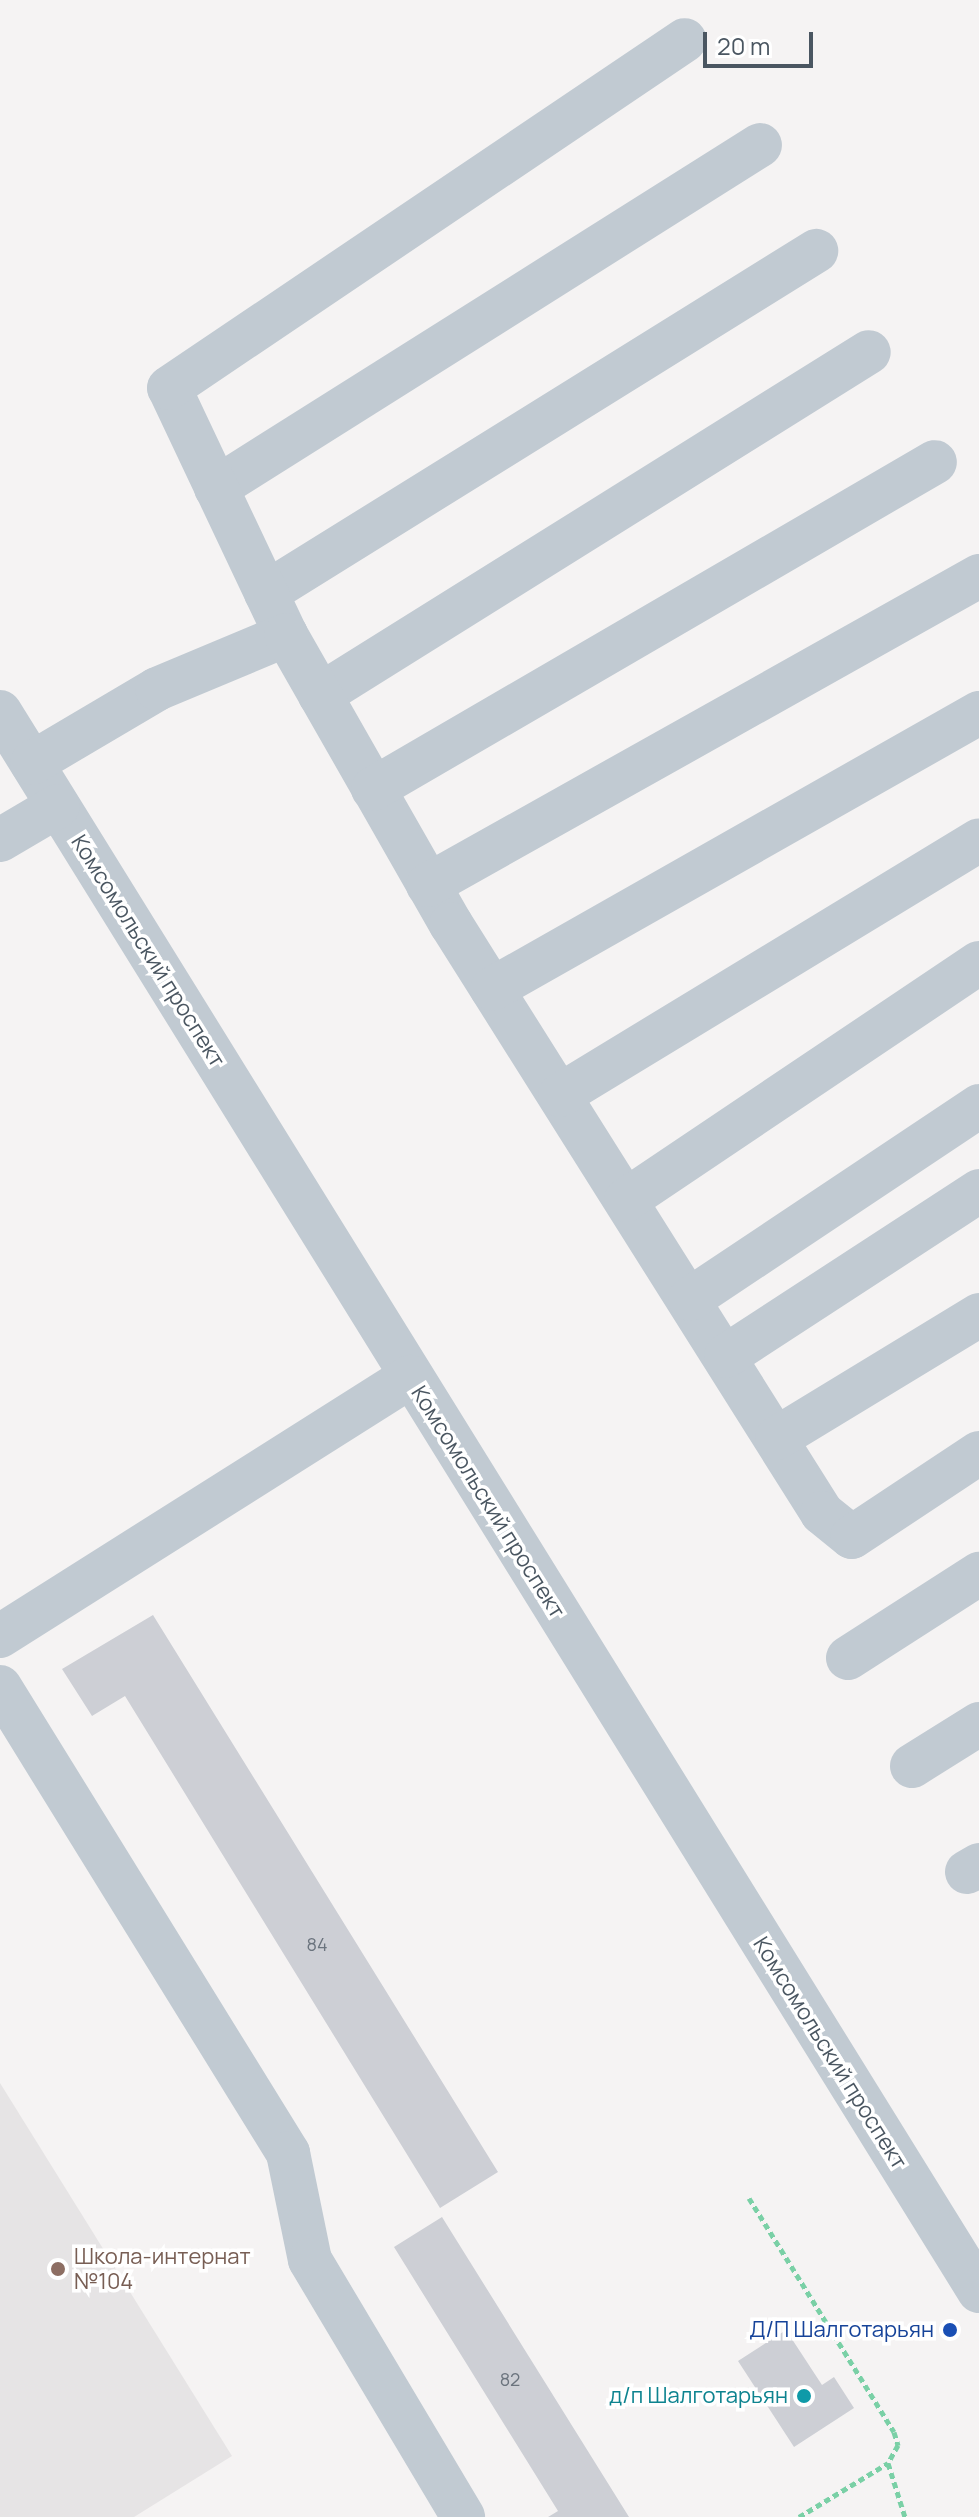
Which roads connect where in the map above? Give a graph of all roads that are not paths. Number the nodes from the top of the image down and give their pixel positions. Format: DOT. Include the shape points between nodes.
graph roads {
  1 [pos="685,40"];
  2 [pos="760,145"];
  3 [pos="816,251"];
  4 [pos="869,352"];
  5 [pos="935,462"];
  6 [pos="216,488"];
  7 [pos="979,576"];
  8 [pos="266,593"];
  9 [pos="286,635"];
  10 [pos="320,695"];
  11 [pos="0,712"];
  12 [pos="979,713"];
  13 [pos="32,763"];
  14 [pos="373,789"];
  15 [pos="58,806"];
  16 [pos="0,840"];
  17 [pos="979,840"];
  18 [pos="428,885"];
  19 [pos="979,963"];
  20 [pos="492,989"];
  21 [pos="560,1095"];
  22 [pos="979,1106"];
  23 [pos="979,1191"];
  24 [pos="626,1200"];
  25 [pos="690,1299"];
  26 [pos="979,1315"];
  27 [pos="726,1356"];
  28 [pos="410,1377"];
  29 [pos="777,1438"];
  30 [pos="979,1453"];
  31 [pos="979,1574"];
  32 [pos="0,1636"];
  33 [pos="848,1658"];
  34 [pos="0,1687"];
  35 [pos="979,1724"];
  36 [pos="912,1766"];
  37 [pos="979,2291"];
  38 [pos="463,2517"];
  1 -- 6 [label="street" via="169,388"];
  2 -- 6 [label="street"];
  3 -- 8 [label="street"];
  4 -- 10 [label="street"];
  5 -- 14 [label="street"];
  6 -- 8 [label="street"];
  7 -- 18 [label="street"];
  8 -- 9 [label="street"];
  9 -- 10 [label="street"];
  9 -- 13 [label="street" via="157,689"];
  10 -- 14 [label="street"];
  11 -- 13 [label="street, Комсомольский проспект"];
  12 -- 20 [label="street"];
  13 -- 15 [label="street, Комсомольский проспект"];
  14 -- 18 [label="street"];
  15 -- 16 [label="street"];
  15 -- 28 [label="street, Комсомольский проспект"];
  17 -- 21 [label="street"];
  18 -- 20 [label="street"];
  19 -- 24 [label="street"];
  20 -- 21 [label="street"];
  21 -- 24 [label="street"];
  22 -- 25 [label="street"];
  23 -- 27 [label="street"];
  24 -- 25 [label="street"];
  25 -- 27 [label="street"];
  26 -- 29 [label="street"];
  27 -- 29 [label="street"];
  28 -- 32 [label="street"];
  28 -- 37 [label="street, Комсомольский проспект"];
  29 -- 30 [label="street" via="822,1513 852,1537"];
  31 -- 33 [label="street"];
  34 -- 38 [label="street" via="288,2153 310,2260"];
  35 -- 36 [label="street"];
}
